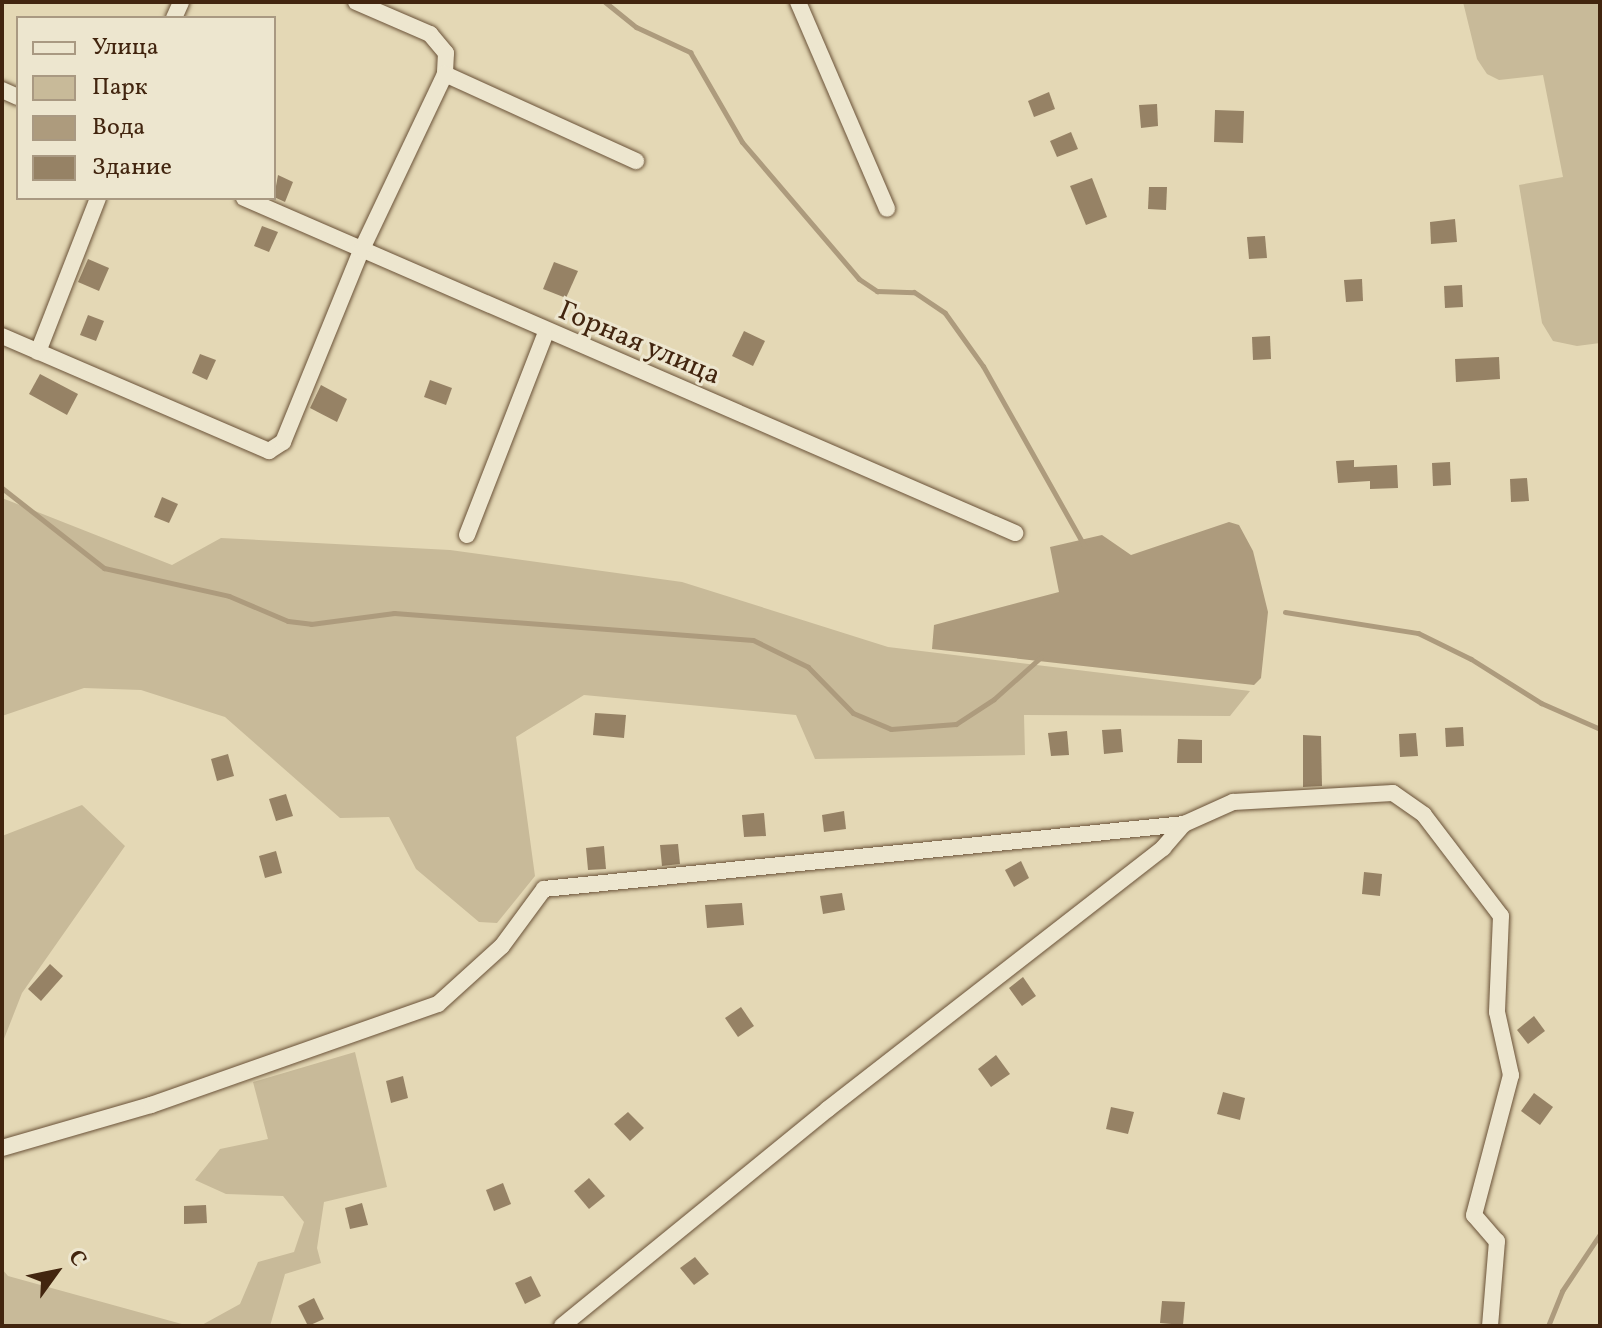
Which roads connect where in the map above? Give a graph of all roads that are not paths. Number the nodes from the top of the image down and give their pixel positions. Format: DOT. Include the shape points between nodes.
graph roads {
  1 [pos="356,2"];
  2 [pos="798,2"];
  3 [pos="445,74"];
  4 [pos="636,161"];
  5 [pos="97,200"];
  6 [pos="248,200"];
  7 [pos="887,209"];
  8 [pos="361,251"];
  9 [pos="546,332"];
  10 [pos="2,336"];
  11 [pos="38,352"];
  12 [pos="1015,533"];
  13 [pos="467,535"];
  14 [pos="1184,824"];
  15 [pos="2,1148"];
  16 [pos="562,1326"];
  17 [pos="1490,1326"];
  1 -- 3 [label="street" via="430,34 446,53"];
  2 -- 7 [label="street"];
  3 -- 4 [label="street"];
  3 -- 8 [label="street"];
  5 -- 11 [label="street"];
  6 -- 8 [label="street, Горная улица"];
  8 -- 9 [label="street, Горная улица"];
  8 -- 11 [label="street" via="283,442 269,451"];
  9 -- 12 [label="street, Горная улица"];
  9 -- 13 [label="street"];
  10 -- 11 [label="street"];
  14 -- 15 [label="street" via="544,889 502,946 438,1004 151,1105"];
  14 -- 16 [label="street" via="1163,848 828,1109"];
  14 -- 17 [label="street" via="1233,802 1393,793 1424,815 1495,906 1501,916 1497,1012 1511,1075 1474,1215 1497,1241"];
}
